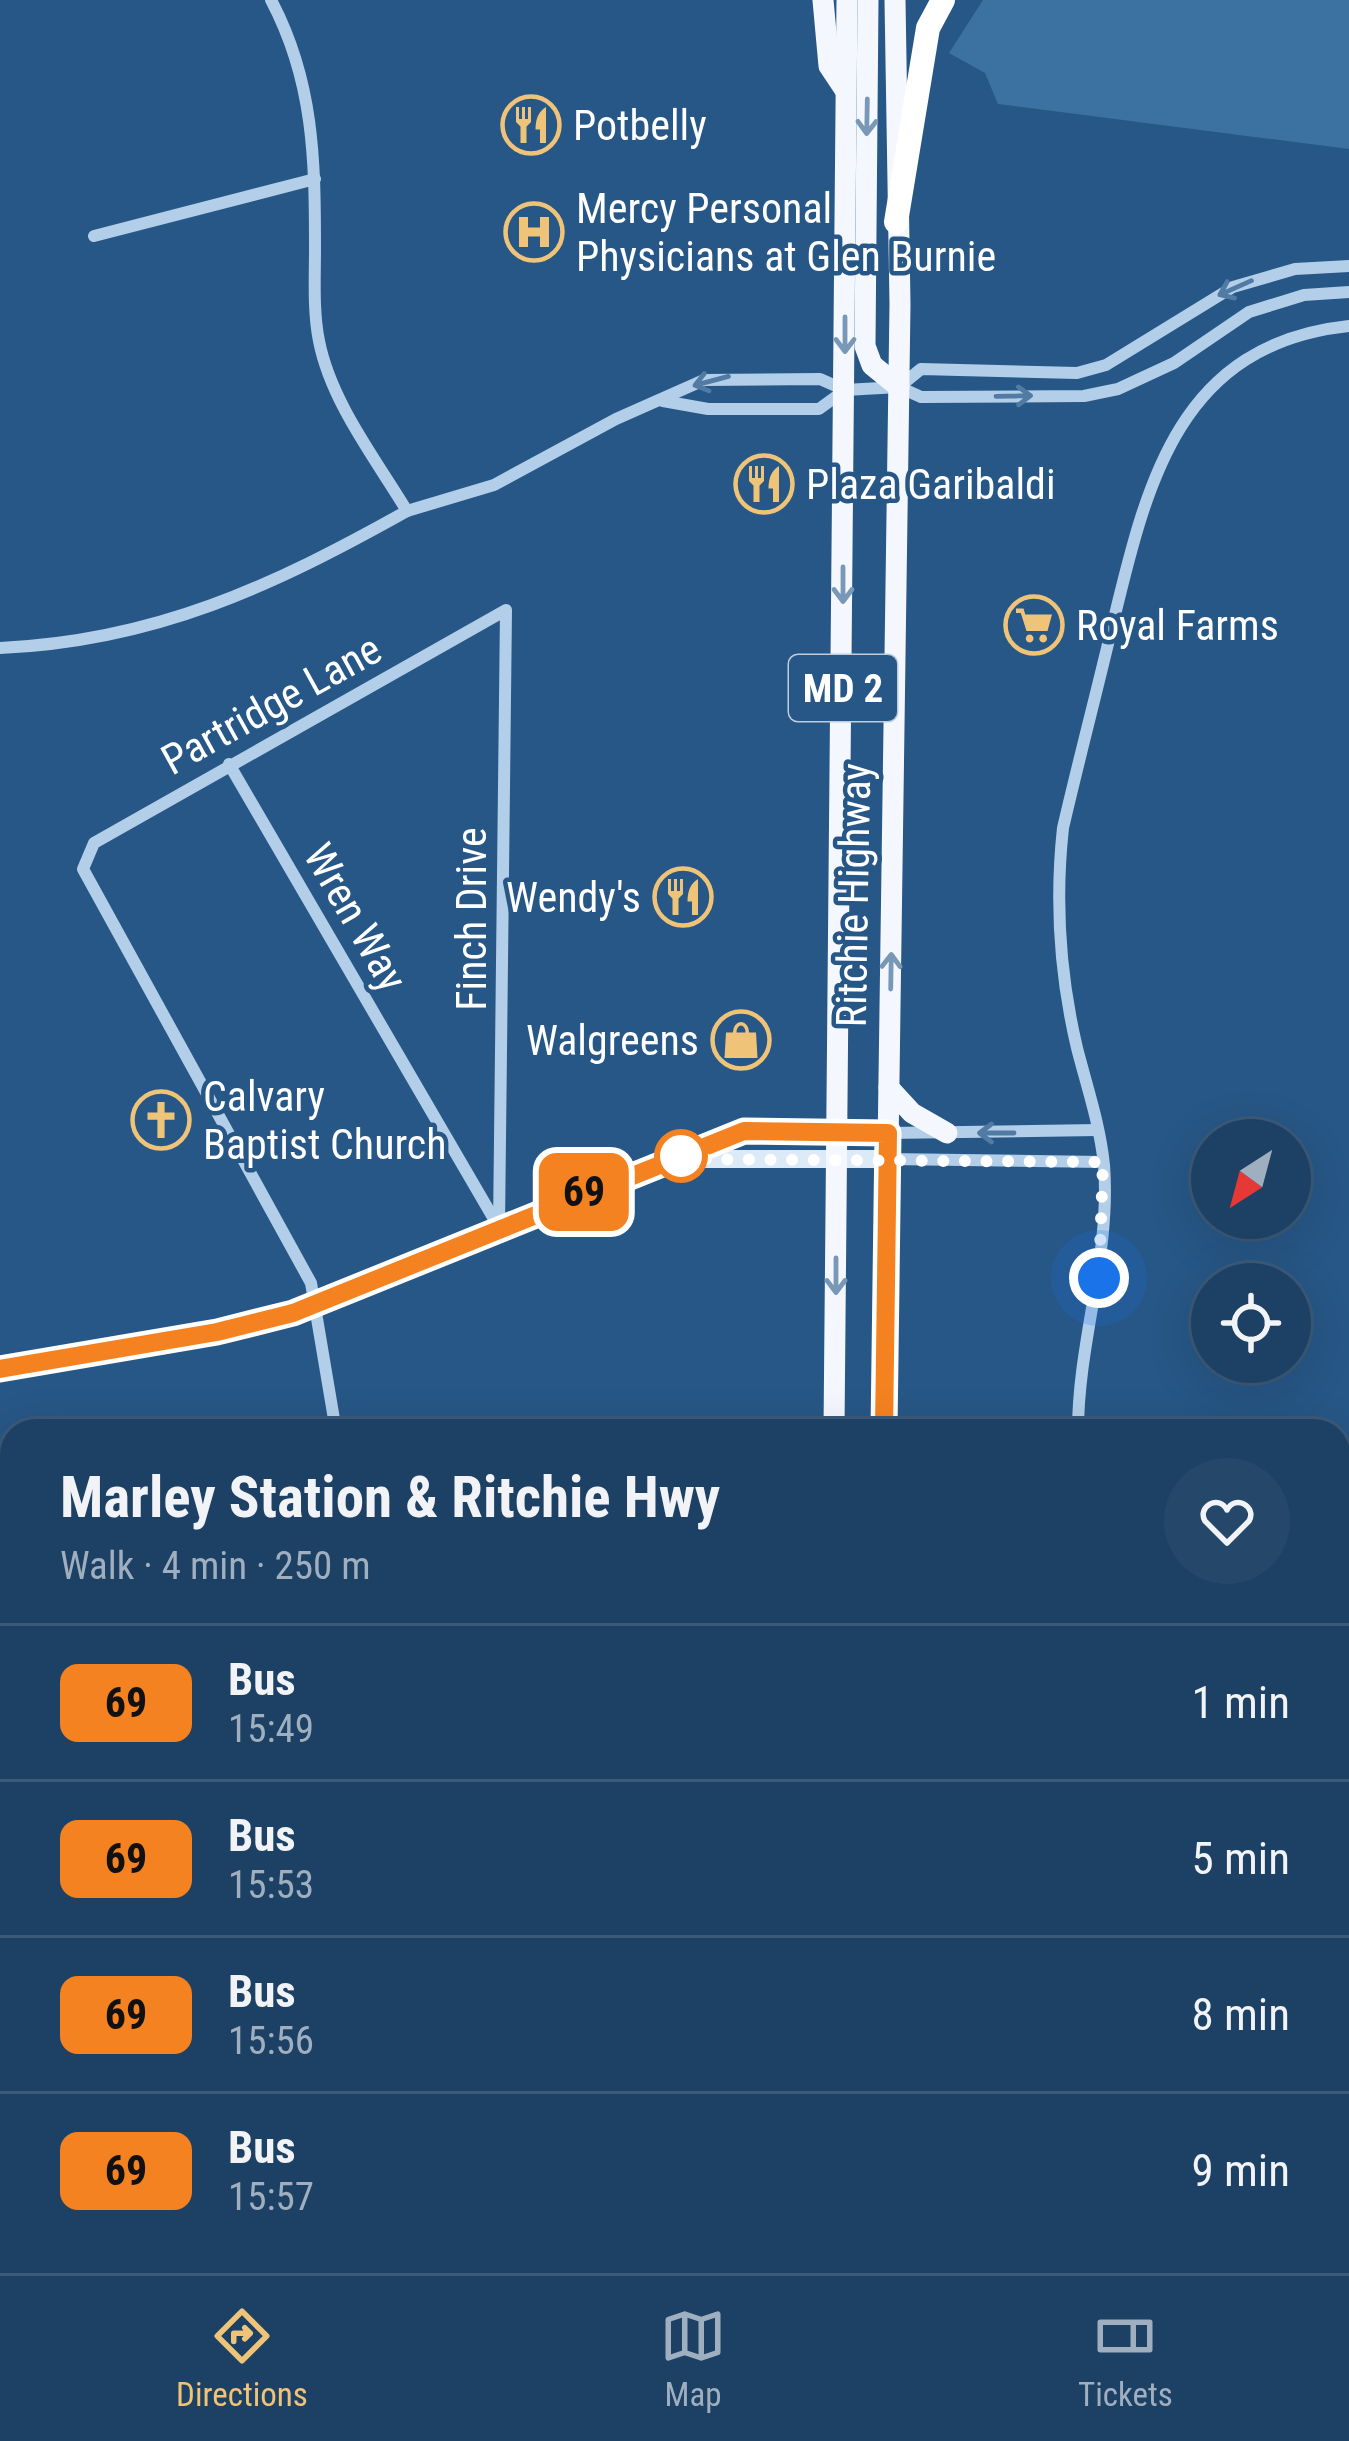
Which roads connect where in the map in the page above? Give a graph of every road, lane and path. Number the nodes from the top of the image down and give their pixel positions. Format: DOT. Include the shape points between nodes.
graph roads {
  1 [pos="271,0"];
  2 [pos="823,0"];
  3 [pos="848,0"];
  4 [pos="868,0"];
  5 [pos="895,0"];
  6 [pos="943,0"];
  7 [pos="847,92"];
  8 [pos="315,178"];
  9 [pos="896,222"];
  10 [pos="94,236"];
  11 [pos="1349,266"];
  12 [pos="1349,292"];
  13 [pos="1349,326"];
  14 [pos="899,387"];
  15 [pos="845,390"];
  16 [pos="662,400"];
  17 [pos="407,511"];
  18 [pos="506,610"];
  19 [pos="0,648"];
  20 [pos="229,764"];
  21 [pos="889,1088"];
  22 [pos="1098,1130"];
  23 [pos="838,1132"];
  24 [pos="947,1132"];
  25 [pos="888,1133"];
  26 [pos="672,1159"];
  27 [pos="836,1159"];
  28 [pos="888,1159"];
  29 [pos="1103,1162"];
  30 [pos="499,1227"];
  31 [pos="313,1306"];
  32 [pos="0,1369"];
  33 [pos="333,1419"];
  34 [pos="834,1419"];
  35 [pos="884,1419"];
  36 [pos="1078,1419"];
  1 -- 8 [label="street" via="307,89"];
  2 -- 7 [label="main road" via="829,66"];
  3 -- 7 [label="main road, Ritchie Highway / MD 2"];
  4 -- 14 [label="main road, one-way" via="866,346 872,364"];
  5 -- 9 [label="main road, Ritchie Highway / MD 2"];
  6 -- 9 [label="highway" via="918,75"];
  7 -- 15 [label="main road, Ritchie Highway / MD 2, one-way"];
  8 -- 10 [label="street"];
  8 -- 17 [label="street" via="323,357"];
  9 -- 14 [label="main road, Ritchie Highway / MD 2"];
  11 -- 14 [label="street, one-way" via="1295,268 1233,287 1106,365 1077,373 921,369"];
  14 -- 12 [label="street, one-way" via="921,397 1118,389 1163,370 1250,311"];
  13 -- 22 [label="street" via="1289,337 1237,365 1173,435 1145,497 1059,871 1066,986"];
  14 -- 15 [label="street"];
  21 -- 14 [label="main road, Ritchie Highway / MD 2, one-way"];
  15 -- 16 [label="street" via="819,409 708,409"];
  15 -- 16 [label="street, one-way" via="820,379 730,376"];
  15 -- 23 [label="main road, Ritchie Highway / MD 2, one-way"];
  16 -- 17 [label="street" via="494,485"];
  17 -- 19 [label="street" via="221,605 93,638"];
  18 -- 20 [label="street, Partridge Lane"];
  18 -- 30 [label="street, Finch Drive"];
  20 -- 30 [label="street, Wren Way"];
  20 -- 31 [label="street, Partridge Lane" via="94,843 83,869 311,1283"];
  21 -- 24 [label="main road" via="903,1107"];
  21 -- 25 [label="main road, Ritchie Highway / MD 2"];
  22 -- 24 [label="street, one-way"];
  22 -- 29 [label="street"];
  23 -- 25 [label="main road"];
  23 -- 26 [label="main road" via="744,1131"];
  23 -- 27 [label="main road, Ritchie Highway / MD 2"];
  24 -- 25 [label="street"];
  25 -- 28 [label="main road, Ritchie Highway / MD 2"];
  26 -- 27 [label="main road"];
  26 -- 30 [label="main road"];
  27 -- 28 [label="main road"];
  27 -- 34 [label="main road, Ritchie Highway / MD 2, one-way"];
  28 -- 29 [label="street"];
  28 -- 35 [label="main road, Ritchie Highway / MD 2"];
  29 -- 36 [label="street" via="1102,1258"];
  30 -- 31 [label="main road"];
  31 -- 32 [label="main road" via="217,1332"];
  31 -- 33 [label="street"];
}
